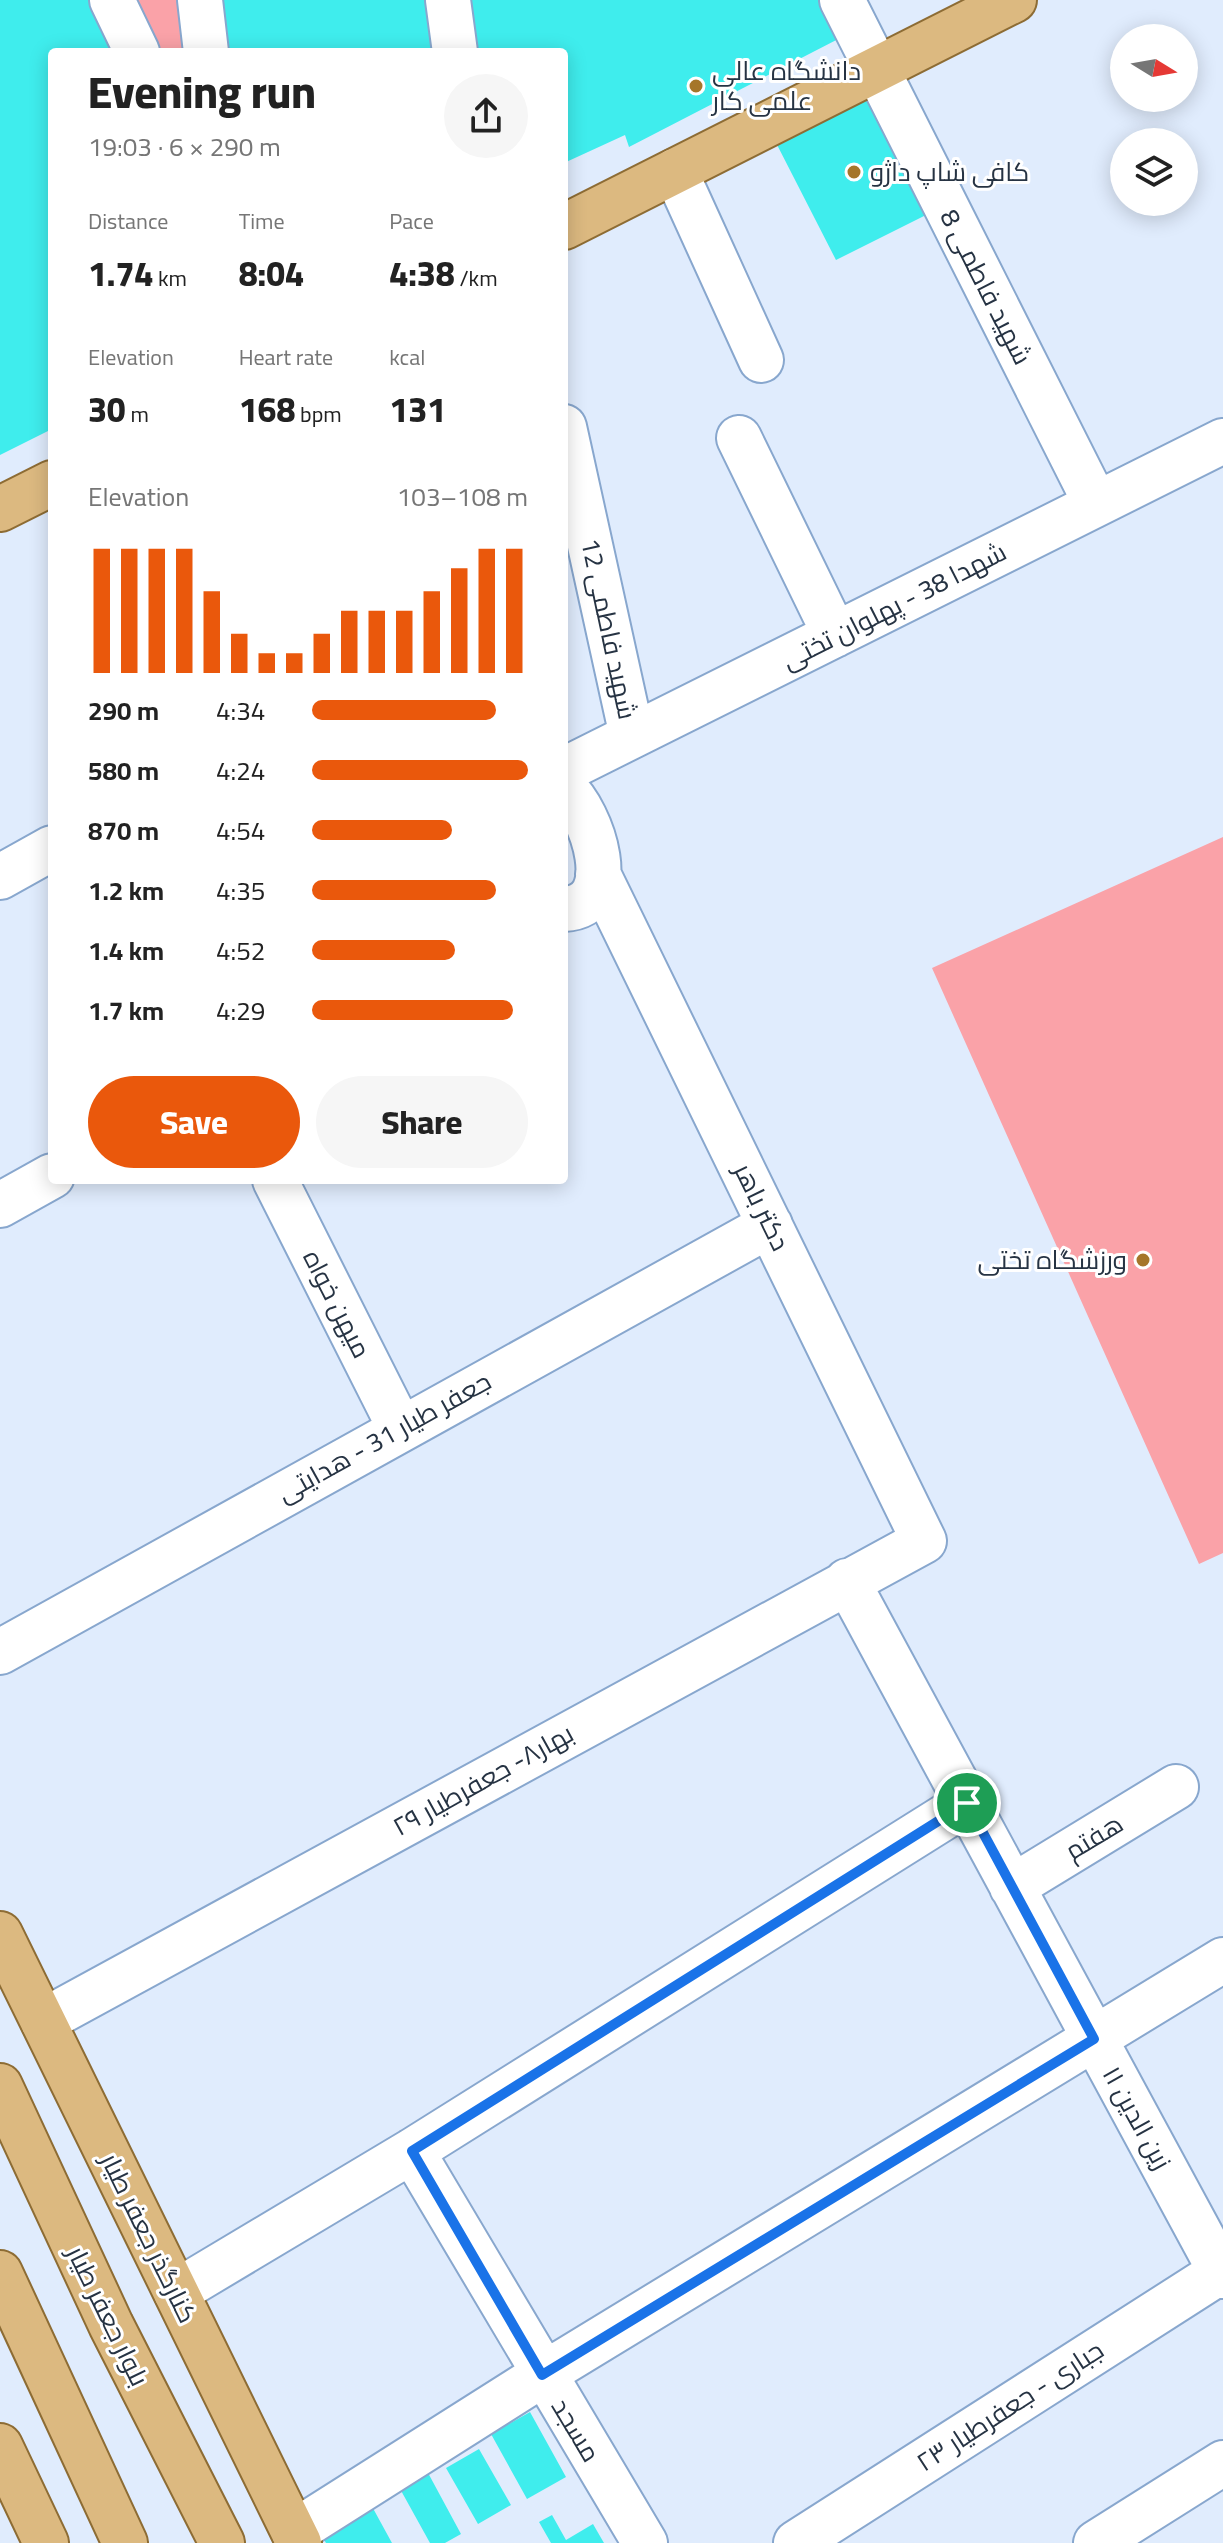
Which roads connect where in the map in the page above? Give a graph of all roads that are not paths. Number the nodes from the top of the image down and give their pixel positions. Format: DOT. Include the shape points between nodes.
graph roads {
  1 [pos="112,0"];
  2 [pos="200,0"];
  3 [pos="448,0"];
  4 [pos="842,0"];
  5 [pos="1014,0"];
  6 [pos="135,48"];
  7 [pos="206,48"];
  8 [pos="454,48"];
  9 [pos="876,70"];
  10 [pos="675,171"];
  11 [pos="568,225"];
  12 [pos="761,360"];
  13 [pos="739,438"];
  14 [pos="1223,441"];
  15 [pos="568,445"];
  16 [pos="48,485"];
  17 [pos="1096,504"];
  18 [pos="0,509"];
  19 [pos="835,635"];
  20 [pos="632,736"];
  21 [pos="568,768"];
  22 [pos="568,793"];
  23 [pos="48,850"];
  24 [pos="598,874"];
  25 [pos="0,877"];
  26 [pos="568,908"];
  27 [pos="48,1178"];
  28 [pos="277,1184"];
  29 [pos="0,1205"];
  30 [pos="770,1225"];
  31 [pos="400,1428"];
  32 [pos="924,1541"];
  33 [pos="847,1581"];
  34 [pos="0,1652"];
  35 [pos="1176,1787"];
  36 [pos="967,1803"];
  37 [pos="1012,1887"];
  38 [pos="0,1934"];
  39 [pos="1223,1960"];
  40 [pos="43,2021"];
  41 [pos="1094,2039"];
  42 [pos="0,2086"];
  43 [pos="412,2151"];
  44 [pos="1222,2272"];
  45 [pos="0,2273"];
  46 [pos="176,2292"];
  47 [pos="542,2375"];
  48 [pos="0,2446"];
  49 [pos="1223,2463"];
  50 [pos="296,2538"];
  51 [pos="46,2543"];
  52 [pos="125,2543"];
  53 [pos="222,2543"];
  54 [pos="645,2543"];
  55 [pos="796,2543"];
  56 [pos="1096,2543"];
  1 -- 6 [label="street"];
  2 -- 7 [label="street"];
  3 -- 8 [label="street"];
  4 -- 9 [label="street, شهید فاطمی 8"];
  5 -- 9 [label="main road"];
  9 -- 10 [label="main road"];
  9 -- 17 [label="street, شهید فاطمی 8"];
  10 -- 11 [label="main road"];
  10 -- 12 [label="street"];
  13 -- 19 [label="street"];
  14 -- 17 [label="street, شهدا 38 - پهلوان تختی"];
  15 -- 20 [label="street, شهید فاطمی 12"];
  16 -- 18 [label="main road"];
  17 -- 19 [label="street, شهدا 38 - پهلوان تختی"];
  19 -- 20 [label="street, شهدا 38 - پهلوان تختی"];
  20 -- 21 [label="street, شهدا 38 - پهلوان تختی"];
  22 -- 24 [label="street, دکتر باهر" via="592,829"];
  23 -- 25 [label="street"];
  24 -- 26 [label="street" via="584,902"];
  24 -- 30 [label="street, دکتر باهر"];
  27 -- 29 [label="street"];
  28 -- 31 [label="street, میهن خواه"];
  30 -- 31 [label="street, جعفر طیار 31 - هدایتی"];
  30 -- 32 [label="street, دکتر باهر"];
  31 -- 34 [label="street, جعفر طیار 31 - هدایتی"];
  32 -- 33 [label="street, بهار۸- جعفرطیار ۲۹"];
  33 -- 36 [label="street, زین الدین ۱۱"];
  33 -- 40 [label="street, بهار۸- جعفرطیار ۲۹"];
  35 -- 37 [label="street, هفتم"];
  36 -- 37 [label="street, زین الدین ۱۱"];
  36 -- 43 [label="street"];
  37 -- 41 [label="street, زین الدین ۱۱"];
  38 -- 40 [label="main road, کنارگذر جعفر طیار"];
  39 -- 41 [label="street"];
  40 -- 46 [label="main road, کنارگذر جعفر طیار"];
  41 -- 44 [label="street, زین الدین ۱۱"];
  41 -- 47 [label="street"];
  42 -- 53 [label="main road, بلوار جعفر طیار" via="111,2325"];
  43 -- 46 [label="street"];
  43 -- 47 [label="street, مسجد"];
  44 -- 55 [label="street, جباری - جعفرطیار ۲۳"];
  45 -- 52 [label="main road"];
  46 -- 50 [label="main road, کنارگذر جعفر طیار"];
  47 -- 50 [label="street"];
  47 -- 54 [label="street, مسجد"];
  48 -- 51 [label="main road"];
  49 -- 56 [label="street"];
}
